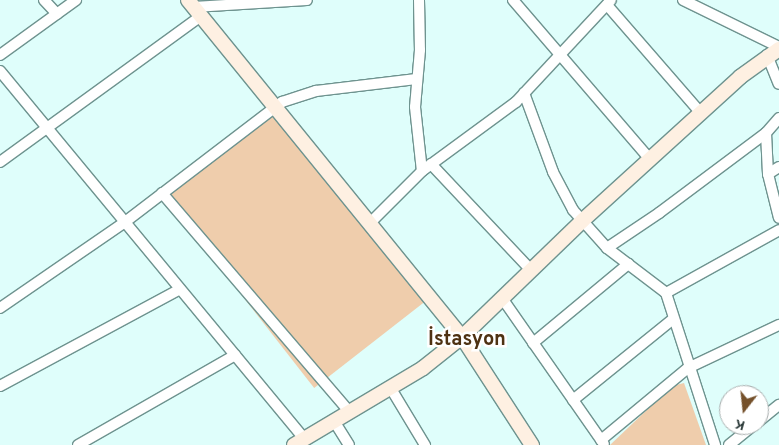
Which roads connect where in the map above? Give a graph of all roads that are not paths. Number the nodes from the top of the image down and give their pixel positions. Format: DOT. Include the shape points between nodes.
graph roads {
  1 [pos="44,0"];
  2 [pos="76,0"];
  3 [pos="307,0"];
  4 [pos="419,0"];
  5 [pos="513,0"];
  6 [pos="683,0"];
  7 [pos="609,2"];
  8 [pos="194,8"];
  9 [pos="57,14"];
  10 [pos="775,50"];
  11 [pos="562,53"];
  12 [pos="0,55"];
  13 [pos="0,71"];
  14 [pos="416,79"];
  15 [pos="779,84"];
  16 [pos="524,93"];
  17 [pos="274,106"];
  18 [pos="701,112"];
  19 [pos="779,118"];
  20 [pos="46,128"];
  21 [pos="766,133"];
  22 [pos="650,160"];
  23 [pos="0,162"];
  24 [pos="432,164"];
  25 [pos="779,167"];
  26 [pos="422,171"];
  27 [pos="768,174"];
  28 [pos="162,193"];
  29 [pos="779,218"];
  30 [pos="582,221"];
  31 [pos="124,222"];
  32 [pos="370,223"];
  33 [pos="779,230"];
  34 [pos="607,248"];
  35 [pos="628,264"];
  36 [pos="531,270"];
  37 [pos="180,289"];
  38 [pos="666,293"];
  39 [pos="502,298"];
  40 [pos="0,308"];
  41 [pos="673,319"];
  42 [pos="779,325"];
  43 [pos="462,337"];
  44 [pos="533,343"];
  45 [pos="235,355"];
  46 [pos="688,368"];
  47 [pos="0,386"];
  48 [pos="390,387"];
  49 [pos="573,400"];
  50 [pos="779,404"];
  51 [pos="350,412"];
  52 [pos="769,412"];
  53 [pos="334,421"];
  54 [pos="742,435"];
  55 [pos="299,442"];
  56 [pos="603,442"];
  57 [pos="78,445"];
  58 [pos="349,445"];
  59 [pos="424,445"];
  60 [pos="532,445"];
  61 [pos="715,445"];
  62 [pos="729,445"];
  1 -- 9 [label="street"];
  2 -- 9 [label="street"];
  3 -- 8 [label="street"];
  4 -- 14 [label="street" via="420,50"];
  5 -- 11 [label="street"];
  6 -- 10 [label="street"];
  7 -- 11 [label="street"];
  7 -- 18 [label="street"];
  8 -- 17 [label="street"];
  8 -- 20 [label="street"];
  9 -- 12 [label="street"];
  10 -- 15 [label="street"];
  10 -- 18 [label="street"];
  11 -- 16 [label="street"];
  11 -- 22 [label="street" via="612,119"];
  13 -- 20 [label="street"];
  14 -- 17 [label="street" via="307,93"];
  14 -- 26 [label="street" via="415,107"];
  16 -- 24 [label="street"];
  16 -- 30 [label="street" via="553,172"];
  17 -- 28 [label="street"];
  17 -- 32 [label="street"];
  18 -- 22 [label="street"];
  19 -- 21 [label="street"];
  20 -- 23 [label="street"];
  20 -- 31 [label="street"];
  21 -- 27 [label="street"];
  21 -- 34 [label="street"];
  22 -- 30 [label="street"];
  24 -- 26 [label="street"];
  24 -- 36 [label="street"];
  25 -- 27 [label="street"];
  26 -- 32 [label="street"];
  27 -- 29 [label="street"];
  28 -- 31 [label="street"];
  28 -- 51 [label="street"];
  30 -- 34 [label="street"];
  30 -- 36 [label="street"];
  31 -- 37 [label="street"];
  31 -- 40 [label="street"];
  32 -- 43 [label="street"];
  33 -- 38 [label="street"];
  34 -- 35 [label="street"];
  35 -- 38 [label="street"];
  35 -- 44 [label="street"];
  36 -- 39 [label="street"];
  37 -- 45 [label="street"];
  37 -- 47 [label="street"];
  38 -- 41 [label="street"];
  39 -- 43 [label="street"];
  39 -- 44 [label="street"];
  41 -- 46 [label="street"];
  41 -- 49 [label="street"];
  42 -- 46 [label="street"];
  43 -- 48 [label="street"];
  43 -- 60 [label="street"];
  44 -- 49 [label="street"];
  45 -- 55 [label="street"];
  45 -- 57 [label="street"];
  46 -- 56 [label="street"];
  46 -- 61 [label="street"];
  48 -- 51 [label="street"];
  48 -- 59 [label="street"];
  49 -- 56 [label="street"];
  50 -- 52 [label="street"];
  51 -- 53 [label="street"];
  53 -- 55 [label="street"];
  53 -- 58 [label="street"];
  54 -- 62 [label="street"];
}
